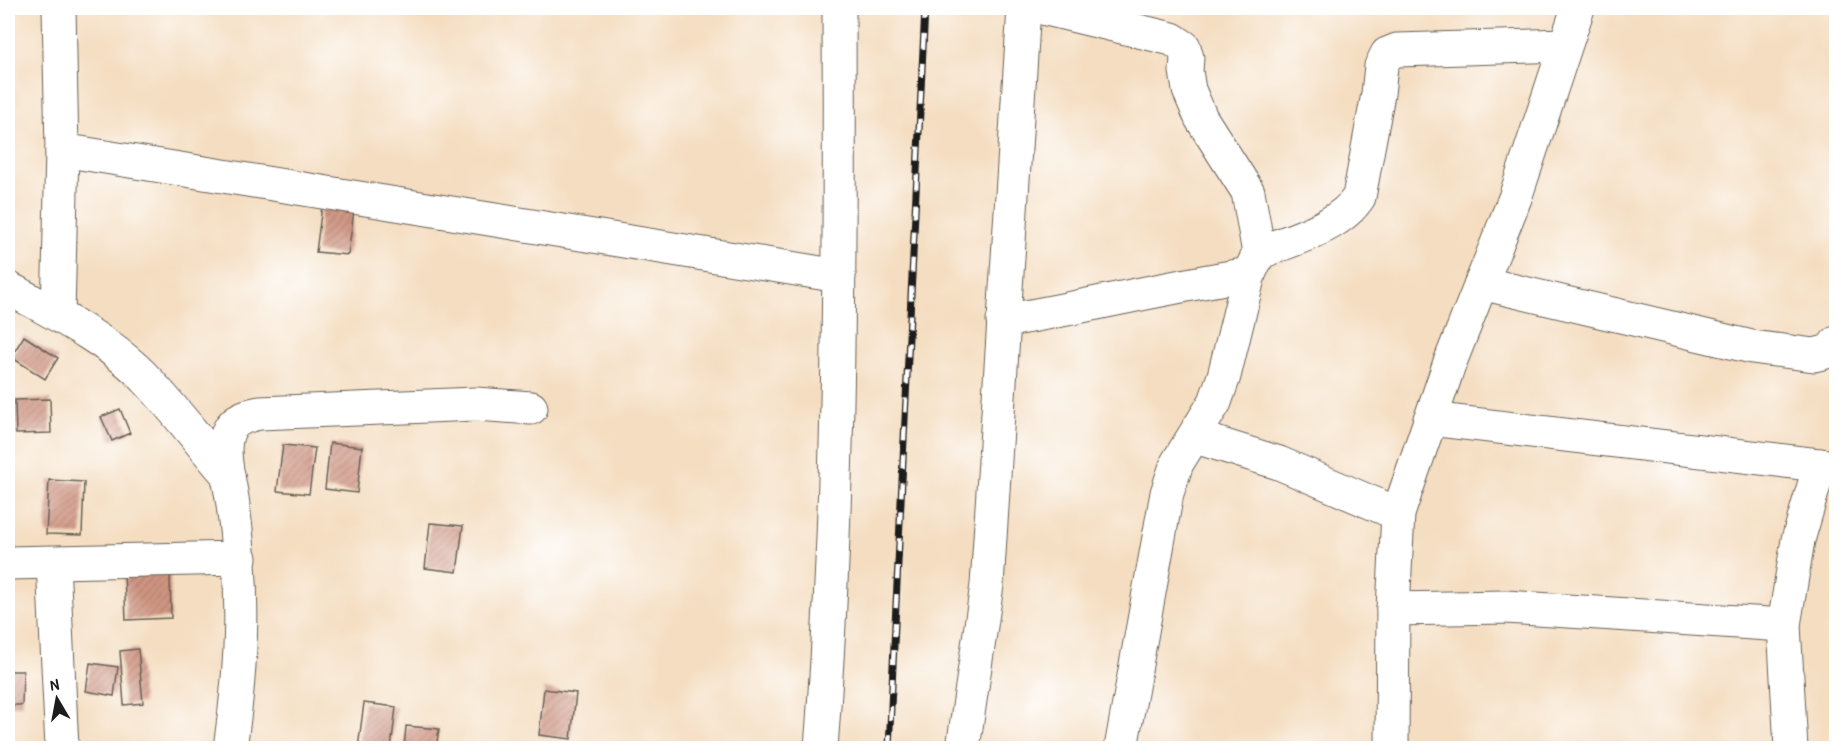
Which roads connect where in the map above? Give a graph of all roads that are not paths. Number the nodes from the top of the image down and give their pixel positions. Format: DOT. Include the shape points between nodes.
graph roads {
  1 [pos="59,8"];
  2 [pos="839,8"];
  3 [pos="1024,8"];
  4 [pos="1042,8"];
  5 [pos="1578,8"];
  6 [pos="1565,45"];
  7 [pos="62,150"];
  8 [pos="1254,264"];
  9 [pos="839,276"];
  10 [pos="1481,284"];
  11 [pos="8,288"];
  12 [pos="58,315"];
  13 [pos="1003,321"];
  14 [pos="1836,343"];
  15 [pos="531,408"];
  16 [pos="1430,419"];
  17 [pos="1196,437"];
  18 [pos="1828,466"];
  19 [pos="228,475"];
  20 [pos="1398,514"];
  21 [pos="240,558"];
  22 [pos="8,563"];
  23 [pos="53,563"];
  24 [pos="1393,609"];
  25 [pos="1784,625"];
  26 [pos="62,748"];
  27 [pos="230,748"];
  28 [pos="822,748"];
  29 [pos="963,748"];
  30 [pos="1121,748"];
  31 [pos="1392,748"];
  32 [pos="1791,748"];
  1 -- 7 [label="street"];
  2 -- 9 [label="street"];
  3 -- 13 [label="street"];
  4 -- 8 [label="street" via="1172,39 1184,47 1189,90 1201,118 1248,192"];
  5 -- 6 [label="street"];
  6 -- 8 [label="street" via="1397,50 1387,54 1381,66 1359,197 1337,219"];
  6 -- 10 [label="street" via="1515,198"];
  7 -- 9 [label="street"];
  7 -- 12 [label="street"];
  8 -- 13 [label="street"];
  8 -- 17 [label="street" via="1224,376"];
  9 -- 28 [label="street"];
  10 -- 14 [label="street" via="1752,347 1814,355 1830,351"];
  10 -- 16 [label="street"];
  11 -- 12 [label="street"];
  12 -- 19 [label="street" via="122,358 147,380"];
  13 -- 29 [label="street" via="987,585"];
  15 -- 19 [label="street" via="476,404 260,413 242,417 229,429"];
  16 -- 18 [label="street"];
  16 -- 20 [label="street"];
  17 -- 20 [label="street" via="1280,463"];
  17 -- 30 [label="street" via="1177,463 1167,494"];
  18 -- 25 [label="street" via="1798,540"];
  19 -- 21 [label="street"];
  20 -- 24 [label="street"];
  21 -- 23 [label="street"];
  21 -- 27 [label="street" via="242,633"];
  22 -- 23 [label="street"];
  23 -- 26 [label="street"];
  24 -- 25 [label="street" via="1506,607"];
  24 -- 31 [label="street"];
  25 -- 32 [label="street"];
}
